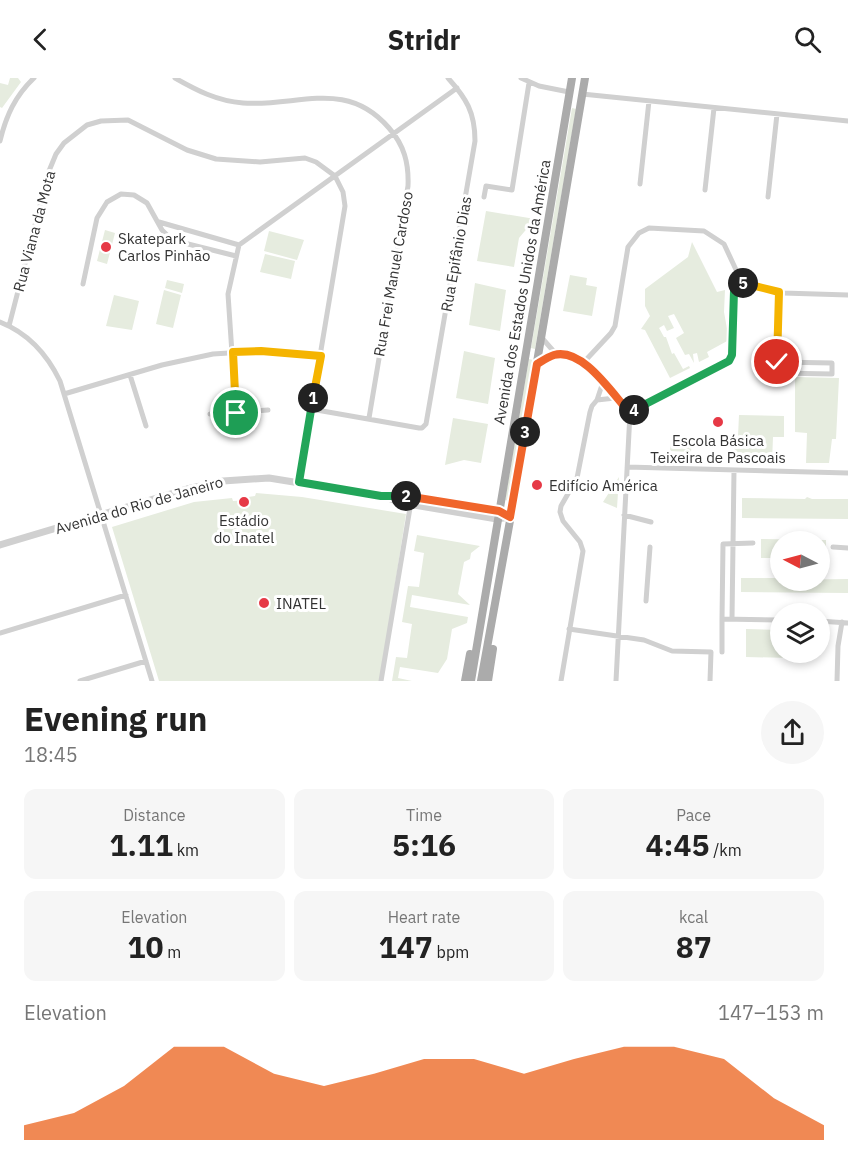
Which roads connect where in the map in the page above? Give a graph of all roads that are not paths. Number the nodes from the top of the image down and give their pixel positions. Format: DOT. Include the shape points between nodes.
graph roads {
  1 [pos="34,78"];
  2 [pos="174,78"];
  3 [pos="448,78"];
  4 [pos="522,78"];
  5 [pos="572,78"];
  6 [pos="585,78"];
  7 [pos="530,82"];
  8 [pos="457,88"];
  9 [pos="569,92"];
  10 [pos="582,94"];
  11 [pos="649,101"];
  12 [pos="714,108"];
  13 [pos="777,114"];
  14 [pos="848,122"];
  15 [pos="394,133"];
  16 [pos="0,141"];
  17 [pos="335,176"];
  18 [pos="640,184"];
  19 [pos="705,190"];
  20 [pos="484,197"];
  21 [pos="768,197"];
  22 [pos="159,222"];
  23 [pos="239,245"];
  24 [pos="236,256"];
  25 [pos="738,282"];
  26 [pos="83,284"];
  27 [pos="779,292"];
  28 [pos="848,295"];
  29 [pos="0,322"];
  30 [pos="9,326"];
  31 [pos="542,337"];
  32 [pos="233,352"];
  33 [pos="556,354"];
  34 [pos="321,356"];
  35 [pos="584,362"];
  36 [pos="777,362"];
  37 [pos="537,364"];
  38 [pos="130,375"];
  39 [pos="603,382"];
  40 [pos="64,394"];
  41 [pos="615,398"];
  42 [pos="597,400"];
  43 [pos="311,409"];
  44 [pos="268,410"];
  45 [pos="236,413"];
  46 [pos="630,413"];
  47 [pos="210,414"];
  48 [pos="369,418"];
  49 [pos="146,426"];
  50 [pos="627,467"];
  51 [pos="734,470"];
  52 [pos="848,473"];
  53 [pos="299,482"];
  54 [pos="411,501"];
  55 [pos="101,514"];
  56 [pos="498,515"];
  57 [pos="624,515"];
  58 [pos="510,517"];
  59 [pos="651,522"];
  60 [pos="753,543"];
  61 [pos="733,544"];
  62 [pos="0,545"];
  63 [pos="650,547"];
  64 [pos="833,547"];
  65 [pos="848,548"];
  66 [pos="126,595"];
  67 [pos="646,601"];
  68 [pos="722,619"];
  69 [pos="732,619"];
  70 [pos="770,620"];
  71 [pos="493,621"];
  72 [pos="830,622"];
  73 [pos="845,623"];
  74 [pos="569,629"];
  75 [pos="0,633"];
  76 [pos="478,635"];
  77 [pos="618,637"];
  78 [pos="722,652"];
  79 [pos="146,661"];
  80 [pos="80,681"];
  81 [pos="152,681"];
  82 [pos="381,681"];
  83 [pos="465,681"];
  84 [pos="471,681"];
  85 [pos="481,681"];
  86 [pos="488,681"];
  87 [pos="561,681"];
  88 [pos="616,681"];
  89 [pos="710,681"];
  90 [pos="837,681"];
  1 -- 16 [label="street" via="12,106"];
  2 -- 15 [label="street, Rua Frei Manuel Cardoso" via="210,96 235,102 344,99 373,112"];
  3 -- 8 [label="street, Rua Epifânio Dias"];
  4 -- 7 [label="street"];
  5 -- 9 [label="main road, Avenida dos Estados Unidos da América"];
  6 -- 10 [label="main road, Avenida dos Estados Unidos da América"];
  7 -- 9 [label="street"];
  7 -- 20 [label="street" via="512,190 486,186"];
  8 -- 15 [label="street"];
  8 -- 48 [label="street, Rua Epifânio Dias" via="471,111 475,141 426,424 418,428"];
  9 -- 10 [label="main road"];
  9 -- 56 [label="main road, Avenida dos Estados Unidos da América"];
  10 -- 11 [label="street"];
  10 -- 31 [label="main road, Avenida dos Estados Unidos da América"];
  11 -- 12 [label="street"];
  11 -- 18 [label="street"];
  12 -- 13 [label="street"];
  12 -- 19 [label="street"];
  13 -- 14 [label="street"];
  13 -- 21 [label="street"];
  15 -- 17 [label="street"];
  15 -- 48 [label="street, Rua Frei Manuel Cardoso" via="407,160 408,186"];
  17 -- 23 [label="street"];
  17 -- 30 [label="street, Rua Viana da Mota" via="305,158 247,162 216,159 187,150 128,120 87,125 64,143 49,171"];
  17 -- 34 [label="street" via="345,207"];
  22 -- 23 [label="street"];
  22 -- 24 [label="street" via="172,240"];
  22 -- 26 [label="street" via="147,203 135,195 121,194 107,202 97,218"];
  23 -- 24 [label="street"];
  24 -- 32 [label="street" via="228,294"];
  25 -- 27 [label="street"];
  25 -- 35 [label="street" via="724,244 704,231 649,228 639,233 628,247 615,326"];
  25 -- 46 [label="street" via="729,361"];
  27 -- 28 [label="street"];
  27 -- 36 [label="street"];
  29 -- 30 [label="street"];
  30 -- 40 [label="street" via="27,337 46,357"];
  31 -- 33 [label="street"];
  31 -- 37 [label="main road, Avenida dos Estados Unidos da América"];
  32 -- 34 [label="street"];
  32 -- 38 [label="street" via="187,358"];
  32 -- 45 [label="street"];
  33 -- 35 [label="street"];
  33 -- 37 [label="street"];
  34 -- 43 [label="street"];
  35 -- 39 [label="street"];
  36 -- 36 [label="street" via="777,373 831,374 832,363"];
  37 -- 58 [label="main road, Avenida dos Estados Unidos da América"];
  38 -- 40 [label="street"];
  38 -- 49 [label="street"];
  39 -- 41 [label="street"];
  39 -- 42 [label="street"];
  40 -- 55 [label="street"];
  41 -- 42 [label="street"];
  41 -- 46 [label="street"];
  42 -- 74 [label="street" via="590,412 577,478 561,506 562,520 583,551"];
  43 -- 48 [label="street"];
  43 -- 53 [label="street"];
  44 -- 45 [label="street"];
  45 -- 47 [label="street"];
  46 -- 50 [label="street"];
  50 -- 51 [label="street"];
  50 -- 57 [label="street"];
  51 -- 52 [label="street"];
  51 -- 61 [label="street"];
  53 -- 54 [label="street, Avenida do Rio de Janeiro"];
  53 -- 55 [label="street, Avenida do Rio de Janeiro" via="262,478 223,481"];
  54 -- 56 [label="street"];
  54 -- 82 [label="street"];
  55 -- 62 [label="street, Avenida do Rio de Janeiro"];
  55 -- 66 [label="street"];
  56 -- 58 [label="main road"];
  56 -- 76 [label="main road, Avenida dos Estados Unidos da América"];
  57 -- 59 [label="street"];
  57 -- 77 [label="street"];
  58 -- 71 [label="main road, Avenida dos Estados Unidos da América"];
  60 -- 61 [label="street"];
  61 -- 68 [label="street" via="723,544"];
  61 -- 69 [label="street"];
  63 -- 67 [label="street"];
  64 -- 65 [label="street"];
  66 -- 75 [label="street"];
  66 -- 79 [label="street"];
  68 -- 69 [label="street"];
  68 -- 78 [label="street"];
  69 -- 70 [label="street"];
  71 -- 85 [label="main road, Avenida dos Estados Unidos da América"];
  71 -- 86 [label="main road, Avenida dos Estados Unidos da América" via="495,634"];
  72 -- 73 [label="street"];
  73 -- 90 [label="street" via="838,646"];
  74 -- 77 [label="street"];
  74 -- 87 [label="street"];
  76 -- 83 [label="main road, Avenida dos Estados Unidos da América" via="471,648"];
  76 -- 84 [label="main road, Avenida dos Estados Unidos da América"];
  77 -- 88 [label="street"];
  77 -- 89 [label="street" via="644,640 672,651 711,652"];
  79 -- 80 [label="street"];
  79 -- 81 [label="street"];
}
